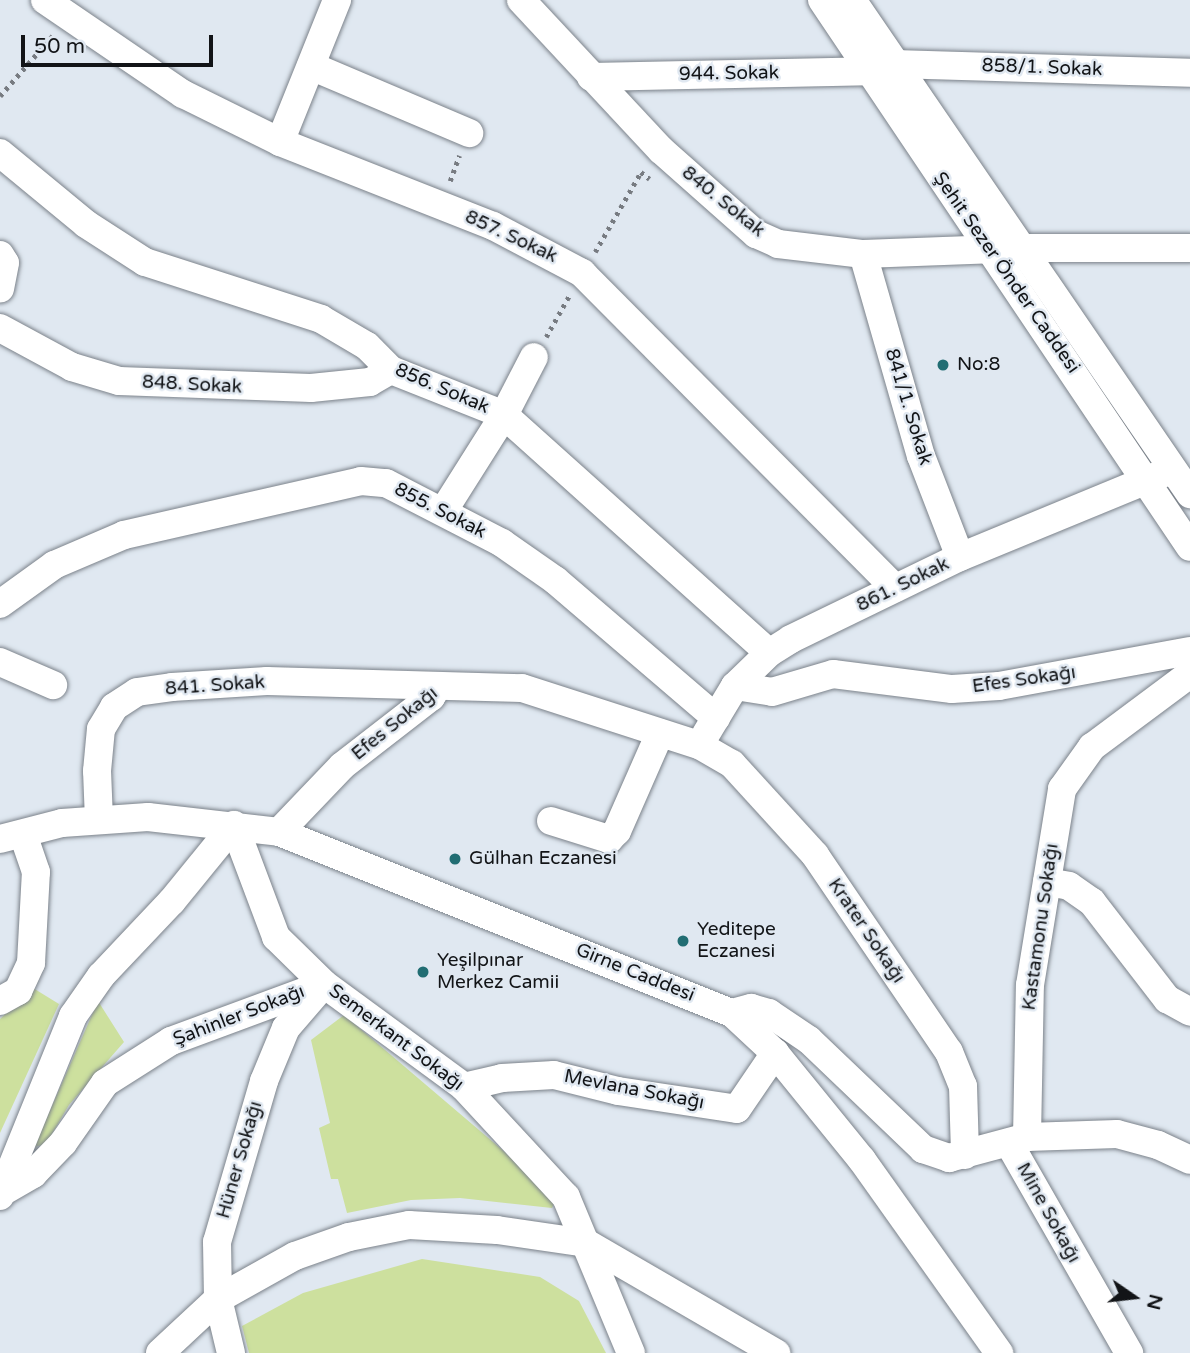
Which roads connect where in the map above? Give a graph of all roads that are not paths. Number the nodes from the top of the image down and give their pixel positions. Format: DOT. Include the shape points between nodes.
graph roads {
  1 [pos="45,0"];
  2 [pos="337,0"];
  3 [pos="521,0"];
  4 [pos="822,0"];
  5 [pos="852,0"];
  6 [pos="311,66"];
  7 [pos="881,67"];
  8 [pos="1190,74"];
  9 [pos="591,77"];
  10 [pos="469,133"];
  11 [pos="280,142"];
  12 [pos="0,153"];
  13 [pos="1024,248"];
  14 [pos="1190,248"];
  15 [pos="993,249"];
  16 [pos="863,254"];
  17 [pos="0,255"];
  18 [pos="0,289"];
  19 [pos="0,328"];
  20 [pos="534,357"];
  21 [pos="391,370"];
  22 [pos="505,415"];
  23 [pos="1171,472"];
  24 [pos="1190,494"];
  25 [pos="444,510"];
  26 [pos="1190,547"];
  27 [pos="960,557"];
  28 [pos="895,588"];
  29 [pos="0,604"];
  30 [pos="1190,651"];
  31 [pos="769,653"];
  32 [pos="0,662"];
  33 [pos="1190,674"];
  34 [pos="54,685"];
  35 [pos="438,686"];
  36 [pos="735,687"];
  37 [pos="716,718"];
  38 [pos="660,733"];
  39 [pos="699,745"];
  40 [pos="99,820"];
  41 [pos="551,821"];
  42 [pos="234,825"];
  43 [pos="279,832"];
  44 [pos="11,837"];
  45 [pos="1047,882"];
  46 [pos="324,984"];
  47 [pos="0,1000"];
  48 [pos="1190,1012"];
  49 [pos="732,1013"];
  50 [pos="775,1053"];
  51 [pos="464,1087"];
  52 [pos="1019,1141"];
  53 [pos="965,1155"];
  54 [pos="1190,1160"];
  55 [pos="2,1193"];
  56 [pos="586,1242"];
  57 [pos="218,1299"];
  58 [pos="160,1353"];
  59 [pos="232,1353"];
  60 [pos="631,1353"];
  61 [pos="776,1353"];
  62 [pos="999,1353"];
  63 [pos="1129,1353"];
  1 -- 11 [label="street, 857. Sokak" via="183,94"];
  2 -- 6 [label="street"];
  3 -- 9 [label="street, 840. Sokak"];
  4 -- 7 [label="street, Şehit Sezer Önder Caddesi"];
  5 -- 7 [label="street, Şehit Sezer Önder Caddesi"];
  6 -- 10 [label="street"];
  6 -- 11 [label="street"];
  7 -- 8 [label="street, 858/1. Sokak"];
  7 -- 9 [label="street, 944. Sokak"];
  7 -- 13 [label="street, Şehit Sezer Önder Caddesi"];
  7 -- 15 [label="street, Şehit Sezer Önder Caddesi"];
  9 -- 16 [label="street, 840. Sokak" via="661,150 756,233 778,244"];
  11 -- 28 [label="street, 857. Sokak" via="440,205 545,251 582,273"];
  12 -- 21 [label="street, 856. Sokak" via="86,224 145,262 321,319 367,346"];
  13 -- 14 [label="street"];
  13 -- 15 [label="street, 840. Sokak"];
  13 -- 23 [label="street, Şehit Sezer Önder Caddesi"];
  15 -- 16 [label="street, 840. Sokak"];
  15 -- 23 [label="street, Şehit Sezer Önder Caddesi"];
  16 -- 27 [label="street, 841/1. Sokak" via="921,456"];
  17 -- 18 [label="street" via="5,263"];
  19 -- 21 [label="street, 848. Sokak" via="72,367 119,381 311,388 370,382"];
  20 -- 22 [label="street"];
  21 -- 22 [label="street, 856. Sokak"];
  22 -- 25 [label="street"];
  22 -- 31 [label="street, 856. Sokak"];
  23 -- 24 [label="street, Şehit Sezer Önder Caddesi"];
  23 -- 26 [label="street, Şehit Sezer Önder Caddesi"];
  23 -- 27 [label="street, 861. Sokak"];
  25 -- 29 [label="street, 855. Sokak" via="386,483 361,481 124,535 54,565"];
  25 -- 37 [label="street, 855. Sokak" via="555,580"];
  27 -- 28 [label="street, 861. Sokak"];
  28 -- 31 [label="street, 861. Sokak"];
  30 -- 36 [label="street, Efes Sokağı" via="999,686 953,689 833,674 772,692"];
  31 -- 36 [label="street, 861. Sokak"];
  32 -- 34 [label="street"];
  33 -- 45 [label="street, Kastamonu Sokağı" via="1092,747 1062,789"];
  35 -- 38 [label="street, Efes Sokağı" via="522,688"];
  35 -- 40 [label="street, 841. Sokak" via="267,681 137,692 114,707 101,729"];
  35 -- 43 [label="street, Efes Sokağı" via="431,697 342,766"];
  36 -- 37 [label="street, 861. Sokak"];
  37 -- 39 [label="street, 861. Sokak"];
  38 -- 39 [label="street, Efes Sokağı"];
  38 -- 41 [label="street" via="618,831 609,839"];
  39 -- 53 [label="street, Krater Sokağı" via="732,764 814,855 949,1052 963,1086"];
  40 -- 42 [label="street, Girne Caddesi" via="148,817"];
  40 -- 44 [label="street, Girne Caddesi" via="62,823"];
  42 -- 43 [label="street, Girne Caddesi"];
  42 -- 46 [label="street, Semerkant Sokağı" via="276,937"];
  42 -- 55 [label="street" via="172,901 101,976 73,1016"];
  43 -- 49 [label="street, Girne Caddesi"];
  44 -- 47 [label="street" via="36,873 31,963 18,991"];
  45 -- 48 [label="street" via="1069,886 1093,902 1167,999"];
  45 -- 52 [label="street, Kastamonu Sokağı" via="1030,985"];
  46 -- 51 [label="street, Semerkant Sokağı"];
  46 -- 55 [label="street, Şahinler Sokağı" via="171,1041 105,1083 56,1151 33,1174"];
  46 -- 57 [label="street, Hüner Sokağı" via="286,1028 264,1081 217,1242"];
  49 -- 50 [label="street, Girne Caddesi"];
  49 -- 53 [label="street" via="751,1008 769,1013 809,1040 908,1138 949,1158"];
  50 -- 51 [label="street, Mevlana Sokağı" via="737,1109 618,1091 554,1075 502,1078"];
  50 -- 62 [label="street, Girne Caddesi" via="862,1160"];
  51 -- 56 [label="street, Semerkant Sokağı" via="566,1197"];
  52 -- 53 [label="street"];
  52 -- 54 [label="street" via="1117,1134"];
  52 -- 63 [label="street, Mine Sokağı"];
  56 -- 57 [label="street" via="409,1225 349,1237 295,1256"];
  56 -- 60 [label="street, Semerkant Sokağı"];
  56 -- 61 [label="street"];
  57 -- 58 [label="street"];
  57 -- 59 [label="street, Hüner Sokağı"];
}
